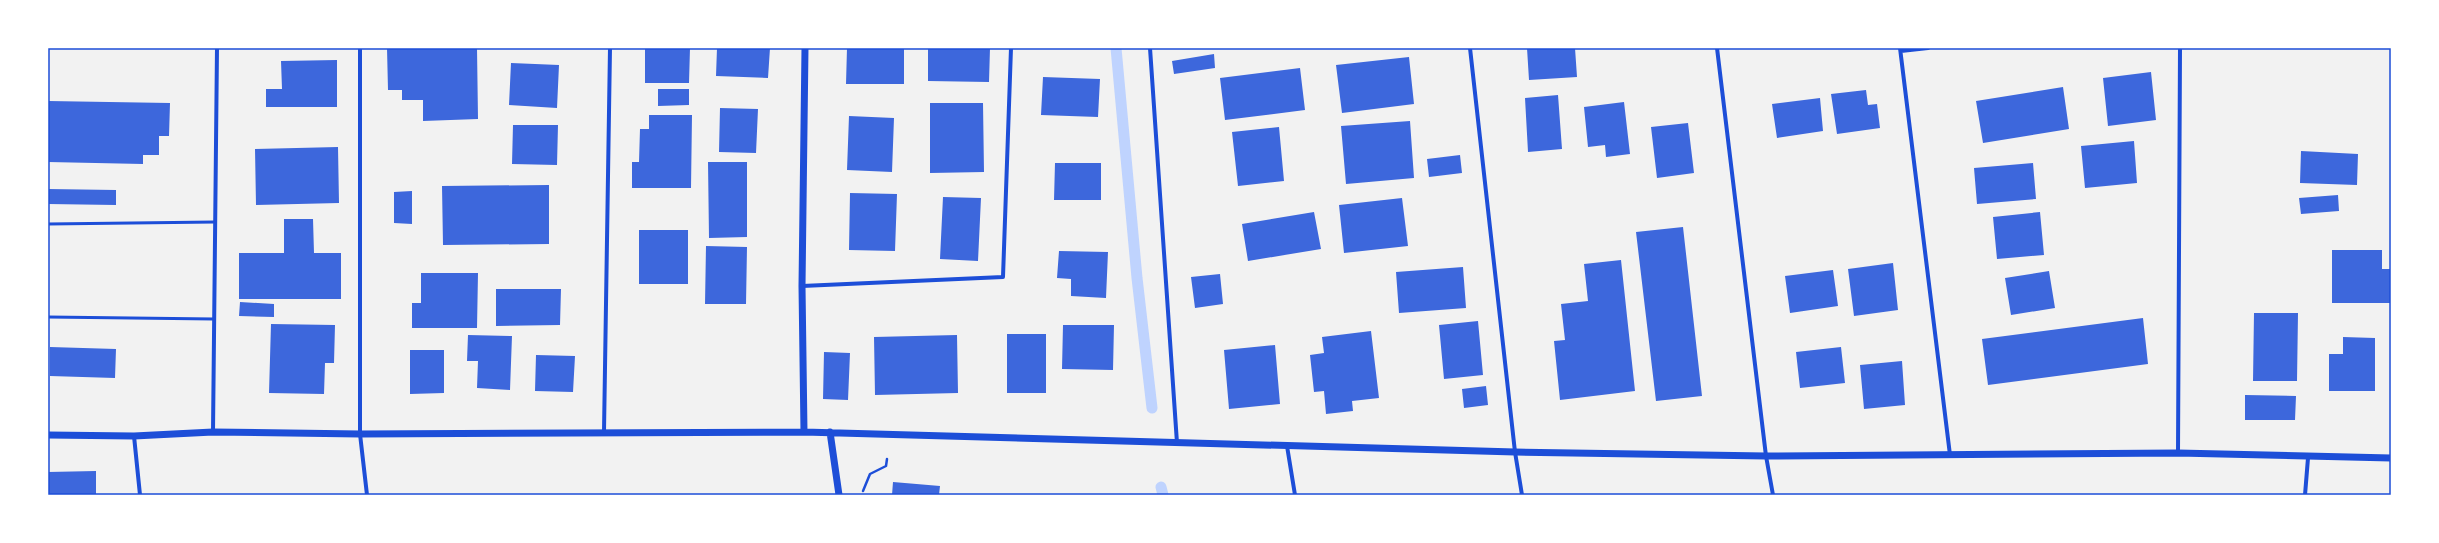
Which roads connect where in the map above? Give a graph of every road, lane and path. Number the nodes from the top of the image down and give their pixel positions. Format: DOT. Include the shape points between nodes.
graph roads {
  1 [pos="217,48"];
  2 [pos="360,48"];
  3 [pos="610,48"];
  4 [pos="805,48"];
  5 [pos="1011,48"];
  6 [pos="1150,48"];
  7 [pos="1470,48"];
  8 [pos="1717,48"];
  9 [pos="1928,48"];
  10 [pos="2180,48"];
  11 [pos="1901,50"];
  12 [pos="215,222"];
  13 [pos="48,224"];
  14 [pos="802,286"];
  15 [pos="48,317"];
  16 [pos="214,319"];
  17 [pos="212,432"];
  18 [pos="604,432"];
  19 [pos="804,432"];
  20 [pos="830,432"];
  21 [pos="360,434"];
  22 [pos="890,434"];
  23 [pos="48,435"];
  24 [pos="134,436"];
  25 [pos="1177,443"];
  26 [pos="1287,446"];
  27 [pos="1515,452"];
  28 [pos="2178,453"];
  29 [pos="1950,455"];
  30 [pos="1766,456"];
  31 [pos="2308,458"];
  32 [pos="2391,458"];
  33 [pos="140,495"];
  34 [pos="366,495"];
  35 [pos="839,495"];
  36 [pos="864,495"];
  37 [pos="1295,495"];
  38 [pos="1522,495"];
  39 [pos="1772,495"];
  40 [pos="2305,495"];
  1 -- 12 [label="street"];
  2 -- 21 [label="street"];
  3 -- 18 [label="street"];
  4 -- 14 [label="street"];
  5 -- 14 [label="street" via="1003,277"];
  6 -- 25 [label="street"];
  7 -- 27 [label="street"];
  8 -- 30 [label="street"];
  9 -- 11 [label="street"];
  10 -- 28 [label="street"];
  11 -- 29 [label="street"];
  12 -- 13 [label="lane"];
  12 -- 16 [label="street"];
  14 -- 19 [label="street"];
  15 -- 16 [label="lane"];
  16 -- 17 [label="street"];
  17 -- 21 [label="street"];
  17 -- 24 [label="street"];
  18 -- 19 [label="street"];
  18 -- 21 [label="street"];
  19 -- 20 [label="street"];
  20 -- 22 [label="street"];
  20 -- 35 [label="street"];
  21 -- 34 [label="street"];
  22 -- 25 [label="street"];
  22 -- 36 [label="path" via="886,466 870,474 863,490"];
  23 -- 24 [label="street"];
  24 -- 33 [label="street"];
  25 -- 26 [label="street"];
  26 -- 27 [label="street"];
  26 -- 37 [label="street"];
  27 -- 30 [label="street"];
  27 -- 38 [label="street"];
  28 -- 29 [label="street"];
  28 -- 31 [label="street"];
  29 -- 30 [label="street"];
  30 -- 39 [label="street"];
  31 -- 32 [label="street"];
  31 -- 40 [label="street"];
}
